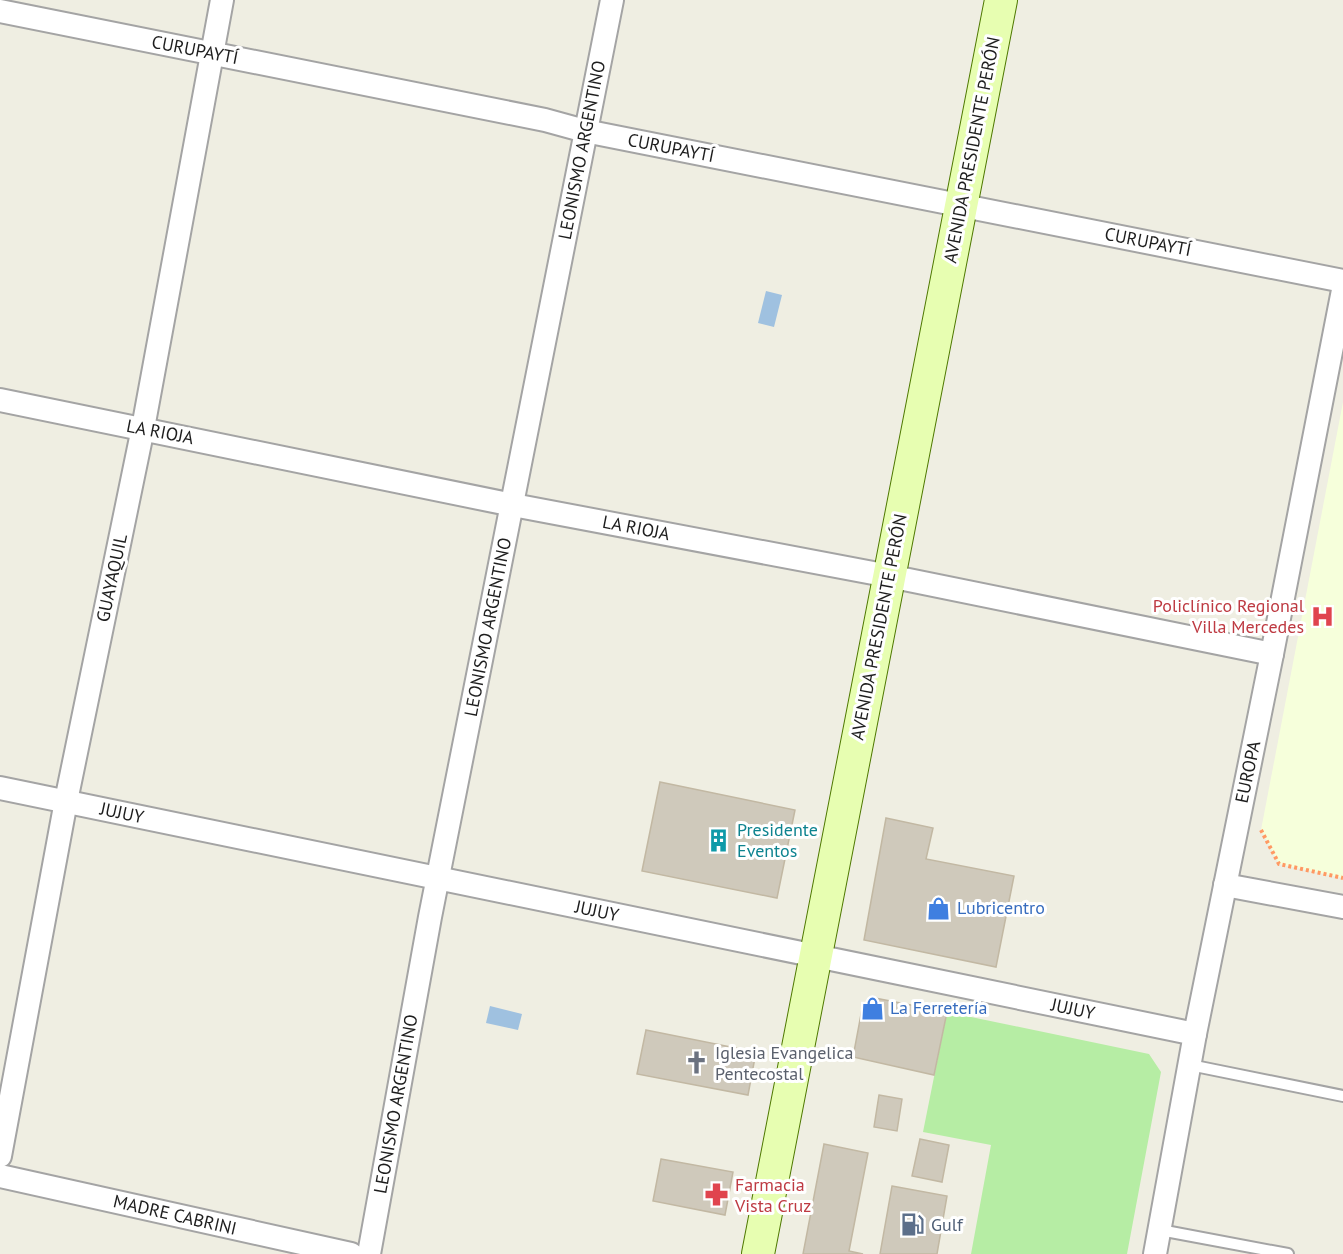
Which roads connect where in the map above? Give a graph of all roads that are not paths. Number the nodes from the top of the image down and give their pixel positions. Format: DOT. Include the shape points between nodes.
graph roads {
  1 [pos="222,0"];
  2 [pos="612,0"];
  3 [pos="1001,0"];
  4 [pos="0,11"];
  5 [pos="212,53"];
  6 [pos="585,131"];
  7 [pos="961,205"];
  8 [pos="1343,281"];
  9 [pos="1343,290"];
  10 [pos="0,400"];
  11 [pos="142,428"];
  12 [pos="513,505"];
  13 [pos="889,576"];
  14 [pos="1272,654"];
  15 [pos="0,788"];
  16 [pos="66,801"];
  17 [pos="437,878"];
  18 [pos="1225,885"];
  19 [pos="1343,907"];
  20 [pos="816,956"];
  21 [pos="1195,1034"];
  22 [pos="1190,1065"];
  23 [pos="1343,1096"];
  24 [pos="0,1156"];
  25 [pos="0,1176"];
  26 [pos="1160,1230"];
  27 [pos="351,1254"];
  28 [pos="369,1254"];
  29 [pos="758,1254"];
  30 [pos="1155,1254"];
  31 [pos="1288,1254"];
  1 -- 5 [label="street, GUAYAQUIL"];
  2 -- 6 [label="street, LEONISMO ARGENTINO"];
  3 -- 7 [label="main road, AVENIDA PRESIDENTE PERÓN"];
  4 -- 5 [label="street, CURUPAYTÍ"];
  5 -- 6 [label="street, CURUPAYTÍ"];
  5 -- 11 [label="street, GUAYAQUIL"];
  6 -- 7 [label="street, CURUPAYTÍ"];
  6 -- 12 [label="street, LEONISMO ARGENTINO"];
  7 -- 8 [label="street, CURUPAYTÍ"];
  7 -- 13 [label="main road, AVENIDA PRESIDENTE PERÓN"];
  9 -- 14 [label="street, EUROPA"];
  10 -- 11 [label="street, LA RIOJA"];
  11 -- 12 [label="street, LA RIOJA"];
  11 -- 16 [label="street, GUAYAQUIL"];
  12 -- 13 [label="street, LA RIOJA"];
  12 -- 17 [label="street, LEONISMO ARGENTINO"];
  13 -- 14 [label="street, LA RIOJA"];
  13 -- 20 [label="main road, AVENIDA PRESIDENTE PERÓN"];
  14 -- 18 [label="street, EUROPA"];
  15 -- 16 [label="street, JUJUY"];
  16 -- 17 [label="street, JUJUY"];
  16 -- 24 [label="street, GUAYAQUIL"];
  17 -- 20 [label="street, JUJUY"];
  17 -- 28 [label="street, LEONISMO ARGENTINO"];
  18 -- 19 [label="street"];
  18 -- 21 [label="street, EUROPA"];
  20 -- 21 [label="street, JUJUY"];
  20 -- 29 [label="main road, AVENIDA PRESIDENTE PERÓN"];
  21 -- 22 [label="street, EUROPA"];
  22 -- 23 [label="lane"];
  22 -- 26 [label="street, EUROPA"];
  25 -- 27 [label="street, MADRE CABRINI"];
  26 -- 30 [label="street, EUROPA"];
  26 -- 31 [label="lane"];
}
